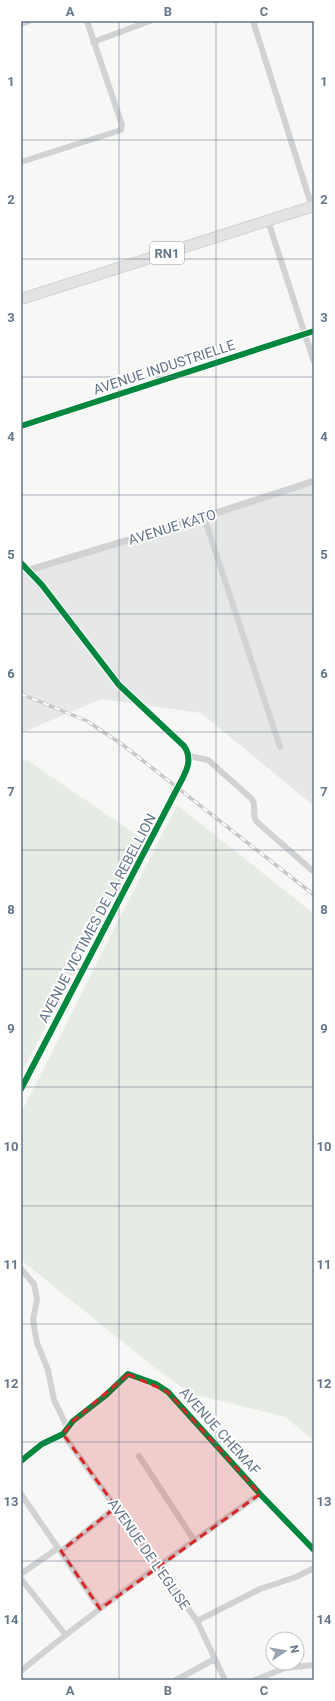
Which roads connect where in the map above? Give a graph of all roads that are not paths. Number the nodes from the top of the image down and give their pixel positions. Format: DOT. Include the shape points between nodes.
graph roads {
  1 [pos="87,21"];
  2 [pos="150,21"];
  3 [pos="253,21"];
  4 [pos="93,42"];
  5 [pos="21,162"];
  6 [pos="313,207"];
  7 [pos="268,221"];
  8 [pos="21,299"];
  9 [pos="314,331"];
  10 [pos="305,334"];
  11 [pos="314,362"];
  12 [pos="21,426"];
  13 [pos="314,481"];
  14 [pos="204,518"];
  15 [pos="21,563"];
  16 [pos="29,570"];
  17 [pos="280,747"];
  18 [pos="188,756"];
  19 [pos="314,872"];
  20 [pos="21,1089"];
  21 [pos="21,1269"];
  22 [pos="67,1427"];
  23 [pos="63,1434"];
  24 [pos="139,1456"];
  25 [pos="21,1461"];
  26 [pos="21,1494"];
  27 [pos="260,1494"];
  28 [pos="116,1507"];
  29 [pos="194,1540"];
  30 [pos="60,1550"];
  31 [pos="314,1550"];
  32 [pos="159,1565"];
  33 [pos="314,1568"];
  34 [pos="21,1574"];
  35 [pos="21,1578"];
  36 [pos="100,1609"];
  37 [pos="197,1620"];
  38 [pos="65,1634"];
  39 [pos="215,1659"];
  40 [pos="314,1666"];
  41 [pos="21,1671"];
  42 [pos="176,1680"];
  43 [pos="225,1680"];
  44 [pos="255,1680"];
  1 -- 4 [label="street"];
  2 -- 4 [label="street"];
  3 -- 6 [label="street"];
  4 -- 5 [label="street" via="122,125 120,131"];
  6 -- 7 [label="highway, RN1"];
  7 -- 8 [label="highway, RN1"];
  7 -- 10 [label="street"];
  9 -- 10 [label="street, AVENUE INDUSTRIELLE"];
  10 -- 11 [label="street"];
  10 -- 12 [label="street, AVENUE INDUSTRIELLE"];
  13 -- 14 [label="street, AVENUE KATO"];
  14 -- 16 [label="street, AVENUE KATO"];
  14 -- 17 [label="street"];
  15 -- 16 [label="street"];
  16 -- 18 [label="street" via="119,685 180,742"];
  18 -- 19 [label="street" via="208,760 252,799 255,806 254,818 257,822"];
  18 -- 20 [label="street, AVENUE VICTIMES DE LA REBELLION" via="188,766 178,787"];
  21 -- 22 [label="street" via="32,1279 36,1289 34,1320 37,1343 48,1370 54,1400"];
  22 -- 23 [label="street, AVENUE CHEMAF"];
  22 -- 27 [label="street, AVENUE CHEMAF" via="128,1374 156,1384 168,1392"];
  23 -- 25 [label="street" via="42,1444"];
  23 -- 28 [label="street, AVENUE DE L'EGLISE"];
  24 -- 29 [label="street"];
  26 -- 30 [label="street"];
  27 -- 29 [label="street"];
  27 -- 31 [label="street, AVENUE CHEMAF"];
  28 -- 30 [label="street"];
  28 -- 32 [label="street, AVENUE DE L'EGLISE"];
  29 -- 32 [label="street"];
  30 -- 34 [label="street"];
  30 -- 36 [label="street"];
  32 -- 36 [label="street"];
  32 -- 37 [label="street, AVENUE DE L'EGLISE"];
  33 -- 37 [label="street" via="260,1589"];
  35 -- 38 [label="street"];
  36 -- 38 [label="street"];
  37 -- 39 [label="street, AVENUE DE L'EGLISE"];
  38 -- 41 [label="street"];
  39 -- 42 [label="street"];
  39 -- 43 [label="street, AVENUE DE L'EGLISE"];
  40 -- 44 [label="street" via="285,1668"];
}
